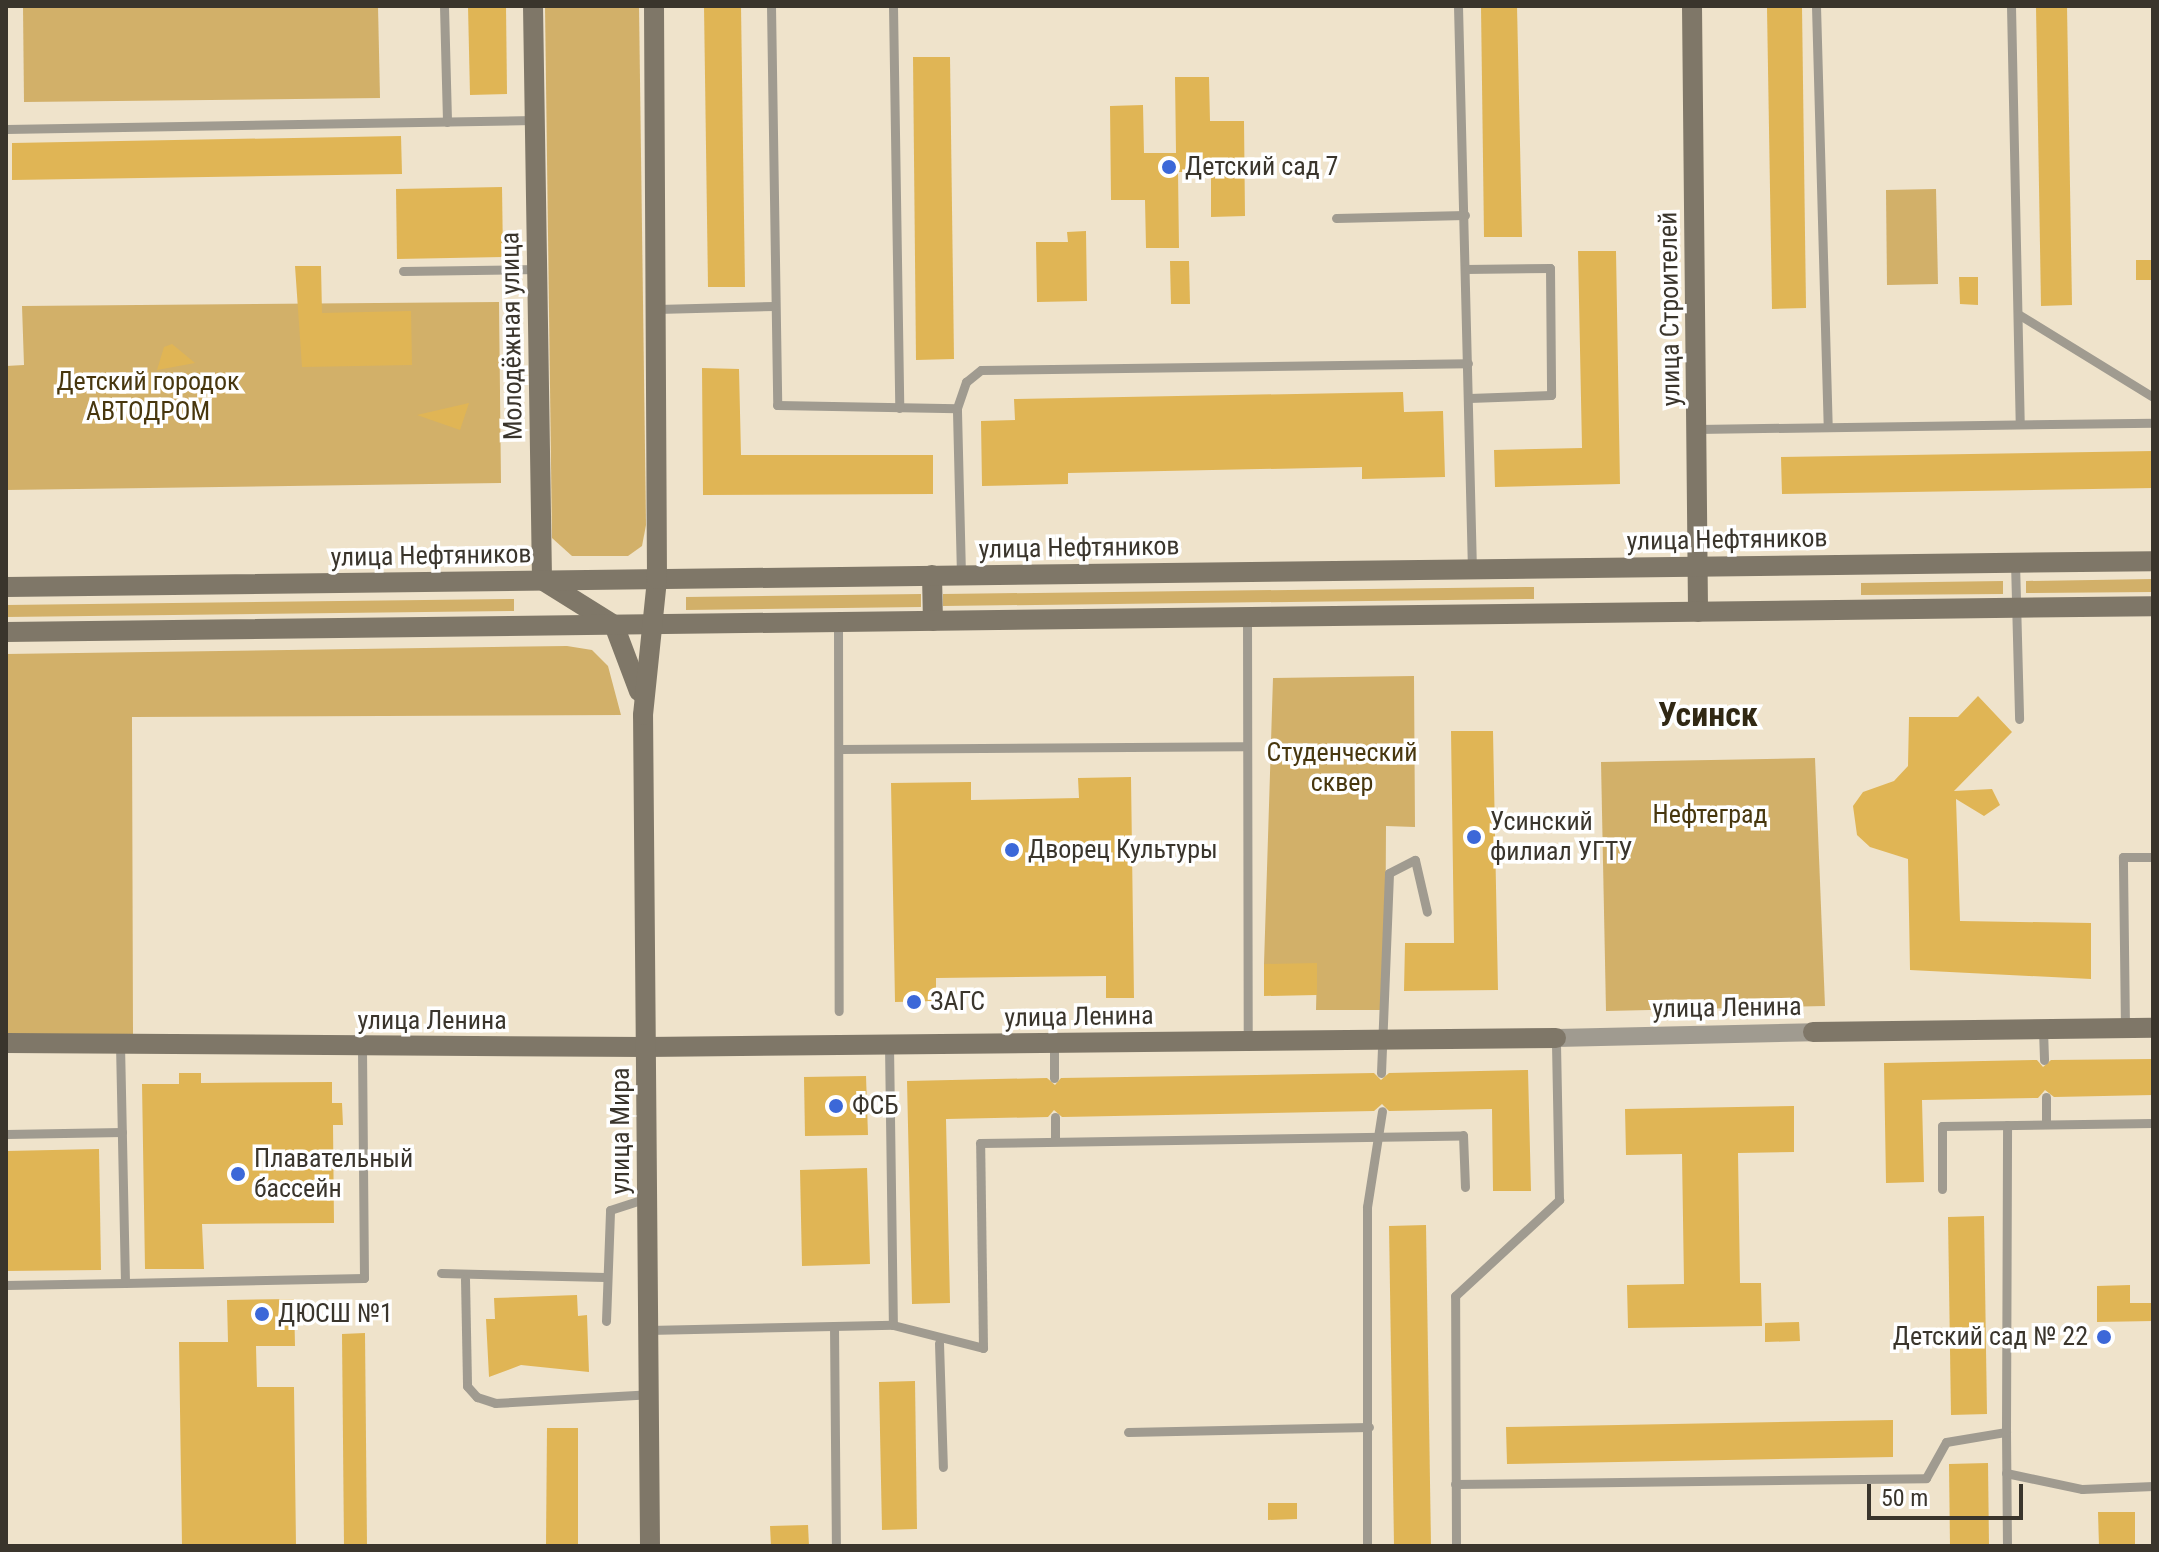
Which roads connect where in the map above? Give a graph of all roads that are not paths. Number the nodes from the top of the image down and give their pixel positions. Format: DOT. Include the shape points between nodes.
graph roads {
  1 [pos="444,6"];
  2 [pos="533,6"];
  3 [pos="654,6"];
  4 [pos="771,6"];
  5 [pos="893,6"];
  6 [pos="1458,6"];
  7 [pos="1692,6"];
  8 [pos="1816,6"];
  9 [pos="2011,6"];
  10 [pos="534,120"];
  11 [pos="447,122"];
  12 [pos="6,129"];
  13 [pos="1465,215"];
  14 [pos="1336,218"];
  15 [pos="538,269"];
  16 [pos="1465,269"];
  17 [pos="403,271"];
  18 [pos="774,306"];
  19 [pos="657,309"];
  20 [pos="2018,314"];
  21 [pos="1468,363"];
  22 [pos="2153,397"];
  23 [pos="1469,398"];
  24 [pos="899,408"];
  25 [pos="957,408"];
  26 [pos="2153,423"];
  27 [pos="2020,424"];
  28 [pos="1828,426"];
  29 [pos="1697,429"];
  30 [pos="2153,561"];
  31 [pos="2015,562"];
  32 [pos="1699,566"];
  33 [pos="1472,569"];
  34 [pos="932,575"];
  35 [pos="961,575"];
  36 [pos="657,579"];
  37 [pos="542,580"];
  38 [pos="6,587"];
  39 [pos="2153,606"];
  40 [pos="2016,608"];
  41 [pos="1698,612"];
  42 [pos="1247,617"];
  43 [pos="933,621"];
  44 [pos="838,622"];
  45 [pos="652,624"];
  46 [pos="614,625"];
  47 [pos="6,632"];
  48 [pos="643,715"];
  49 [pos="2019,719"];
  50 [pos="1244,746"];
  51 [pos="840,749"];
  52 [pos="2153,857"];
  53 [pos="1427,912"];
  54 [pos="839,1011"];
  55 [pos="2153,1028"];
  56 [pos="2125,1029"];
  57 [pos="2043,1030"];
  58 [pos="1813,1032"];
  59 [pos="1556,1038"];
  60 [pos="1380,1039"];
  61 [pos="1248,1041"];
  62 [pos="6,1043"];
  63 [pos="1054,1043"];
  64 [pos="120,1044"];
  65 [pos="889,1045"];
  66 [pos="362,1047"];
  67 [pos="646,1047"];
  68 [pos="2044,1060"];
  69 [pos="1381,1073"];
  70 [pos="1054,1078"];
  71 [pos="2046,1097"];
  72 [pos="1382,1111"];
  73 [pos="1055,1117"];
  74 [pos="2153,1123"];
  75 [pos="2046,1124"];
  76 [pos="2007,1125"];
  77 [pos="122,1132"];
  78 [pos="6,1134"];
  79 [pos="1383,1136"];
  80 [pos="1055,1141"];
  81 [pos="1465,1187"];
  82 [pos="1942,1189"];
  83 [pos="647,1198"];
  84 [pos="441,1273"];
  85 [pos="605,1277"];
  86 [pos="465,1279"];
  87 [pos="125,1283"];
  88 [pos="6,1285"];
  89 [pos="606,1321"];
  90 [pos="893,1325"];
  91 [pos="834,1326"];
  92 [pos="648,1330"];
  93 [pos="939,1343"];
  94 [pos="649,1394"];
  95 [pos="1369,1427"];
  96 [pos="1128,1432"];
  97 [pos="2006,1432"];
  98 [pos="943,1467"];
  99 [pos="2006,1473"];
  100 [pos="1455,1484"];
  101 [pos="2153,1486"];
  102 [pos="650,1546"];
  103 [pos="836,1546"];
  104 [pos="1367,1546"];
  105 [pos="1456,1546"];
  106 [pos="2007,1546"];
  1 -- 11 [label="lane"];
  2 -- 10 [label="main road, Молодёжная улица"];
  3 -- 19 [label="main road"];
  4 -- 18 [label="lane"];
  5 -- 24 [label="lane"];
  6 -- 13 [label="lane"];
  7 -- 29 [label="main road, улица Строителей"];
  8 -- 28 [label="lane"];
  9 -- 20 [label="lane"];
  10 -- 11 [label="lane"];
  10 -- 15 [label="main road, Молодёжная улица"];
  11 -- 12 [label="lane"];
  13 -- 14 [label="lane"];
  13 -- 16 [label="lane"];
  15 -- 17 [label="lane"];
  15 -- 37 [label="main road, Молодёжная улица"];
  16 -- 21 [label="lane"];
  16 -- 23 [label="lane" via="1550,268 1551,395"];
  18 -- 19 [label="lane"];
  18 -- 24 [label="lane" via="777,405"];
  19 -- 36 [label="main road"];
  20 -- 22 [label="lane"];
  20 -- 27 [label="lane"];
  21 -- 23 [label="lane"];
  21 -- 25 [label="lane" via="981,370 966,382"];
  23 -- 33 [label="lane"];
  24 -- 25 [label="lane"];
  25 -- 35 [label="lane"];
  26 -- 27 [label="lane"];
  27 -- 28 [label="lane"];
  28 -- 29 [label="lane"];
  29 -- 32 [label="main road, улица Строителей"];
  30 -- 31 [label="main road, улица Нефтяников"];
  31 -- 32 [label="main road, улица Нефтяников"];
  31 -- 40 [label="lane"];
  32 -- 33 [label="main road, улица Нефтяников"];
  32 -- 41 [label="main road, улица Строителей"];
  33 -- 35 [label="main road, улица Нефтяников"];
  34 -- 35 [label="main road, улица Нефтяников"];
  34 -- 36 [label="main road, улица Нефтяников"];
  34 -- 43 [label="main road"];
  36 -- 37 [label="main road, улица Нефтяников"];
  36 -- 45 [label="main road"];
  37 -- 38 [label="main road, улица Нефтяников"];
  37 -- 46 [label="main road"];
  39 -- 40 [label="main road"];
  40 -- 41 [label="main road"];
  40 -- 49 [label="lane"];
  41 -- 42 [label="main road"];
  42 -- 43 [label="main road"];
  42 -- 50 [label="lane"];
  43 -- 44 [label="main road"];
  44 -- 45 [label="main road"];
  44 -- 51 [label="lane"];
  45 -- 46 [label="main road"];
  45 -- 48 [label="main road, улица Мира"];
  46 -- 47 [label="main road"];
  46 -- 48 [label="main road, улица Мира" via="633,665"];
  48 -- 67 [label="main road, улица Мира"];
  50 -- 51 [label="lane"];
  50 -- 61 [label="lane"];
  51 -- 54 [label="lane"];
  52 -- 56 [label="lane" via="2123,857"];
  53 -- 60 [label="lane" via="1415,860 1389,873"];
  55 -- 56 [label="main road, улица Ленина"];
  56 -- 57 [label="main road, улица Ленина"];
  57 -- 58 [label="main road, улица Ленина"];
  57 -- 68 [label="lane"];
  58 -- 59 [label="street, улица Ленина"];
  59 -- 60 [label="main road, улица Ленина"];
  59 -- 100 [label="lane" via="1559,1200 1455,1296"];
  60 -- 61 [label="main road, улица Ленина"];
  60 -- 69 [label="lane"];
  61 -- 63 [label="main road, улица Ленина"];
  62 -- 64 [label="main road, улица Ленина"];
  63 -- 65 [label="main road, улица Ленина"];
  63 -- 70 [label="lane"];
  64 -- 66 [label="main road, улица Ленина"];
  64 -- 77 [label="lane"];
  65 -- 67 [label="main road, улица Ленина"];
  65 -- 90 [label="lane"];
  66 -- 67 [label="main road, улица Ленина"];
  66 -- 87 [label="lane" via="364,1278"];
  67 -- 83 [label="main road, улица Мира"];
  71 -- 75 [label="lane"];
  72 -- 79 [label="lane"];
  73 -- 80 [label="lane"];
  74 -- 75 [label="lane"];
  75 -- 76 [label="lane"];
  76 -- 82 [label="lane" via="1942,1126"];
  76 -- 97 [label="lane"];
  77 -- 78 [label="lane"];
  77 -- 87 [label="lane"];
  79 -- 80 [label="lane"];
  79 -- 81 [label="lane" via="1463,1135"];
  79 -- 95 [label="lane" via="1367,1207"];
  80 -- 93 [label="lane" via="980,1143 983,1348"];
  83 -- 85 [label="lane" via="610,1210"];
  83 -- 92 [label="main road, улица Мира"];
  84 -- 86 [label="lane"];
  85 -- 86 [label="lane"];
  85 -- 89 [label="lane"];
  86 -- 94 [label="lane" via="467,1386 477,1397 495,1403"];
  87 -- 88 [label="lane"];
  90 -- 91 [label="lane"];
  90 -- 93 [label="lane"];
  91 -- 92 [label="lane"];
  91 -- 103 [label="lane"];
  92 -- 94 [label="main road, улица Мира"];
  93 -- 98 [label="lane"];
  94 -- 102 [label="main road, улица Мира"];
  95 -- 96 [label="lane"];
  95 -- 104 [label="lane"];
  97 -- 99 [label="lane"];
  97 -- 100 [label="lane" via="1946,1442 1926,1478"];
  99 -- 101 [label="lane" via="2082,1489"];
  99 -- 106 [label="lane"];
  100 -- 105 [label="lane"];
}
